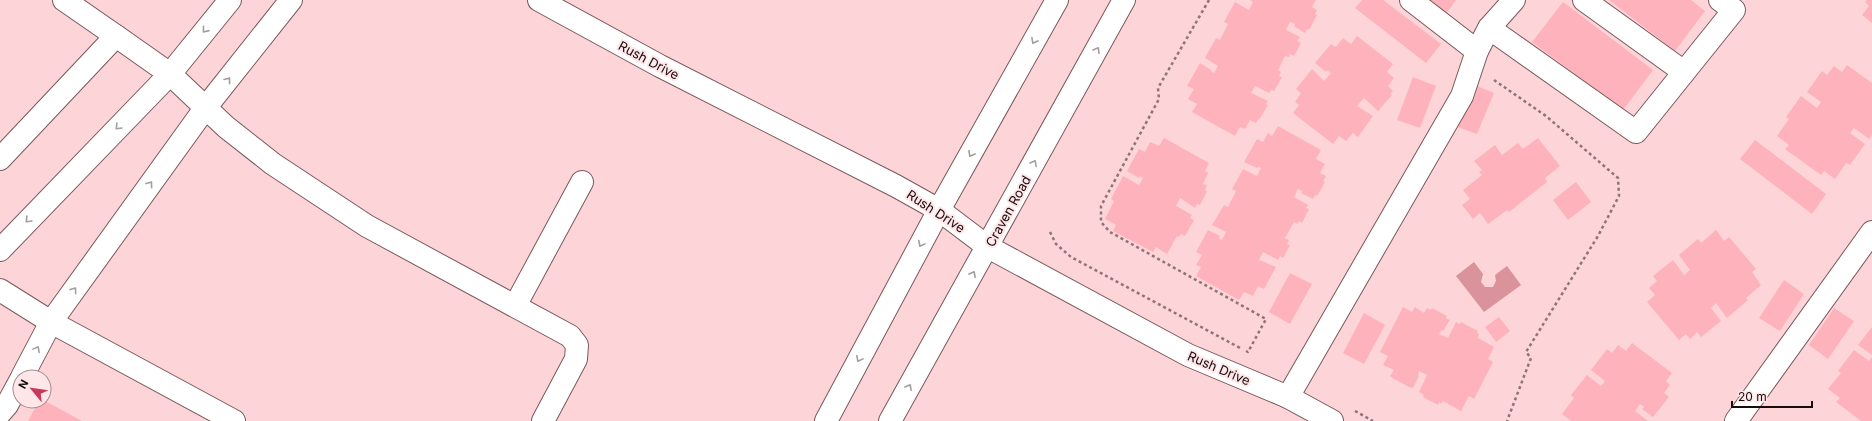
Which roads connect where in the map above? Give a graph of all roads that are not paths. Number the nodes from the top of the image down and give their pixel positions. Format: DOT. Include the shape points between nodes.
graph roads {
  1 [pos="64,0"];
  2 [pos="230,0"];
  3 [pos="291,0"];
  4 [pos="539,0"];
  5 [pos="1057,0"];
  6 [pos="1124,0"];
  7 [pos="1411,0"];
  8 [pos="1514,0"];
  9 [pos="1584,0"];
  10 [pos="1720,0"];
  11 [pos="1489,28"];
  12 [pos="116,36"];
  13 [pos="1474,61"];
  14 [pos="1684,72"];
  15 [pos="170,74"];
  16 [pos="206,107"];
  17 [pos="0,160"];
  18 [pos="582,182"];
  19 [pos="939,210"];
  20 [pos="1871,234"];
  21 [pos="988,247"];
  22 [pos="0,250"];
  23 [pos="0,290"];
  24 [pos="514,306"];
  25 [pos="51,322"];
  26 [pos="26,369"];
  27 [pos="12,396"];
  28 [pos="1288,397"];
  29 [pos="0,413"];
  30 [pos="234,421"];
  31 [pos="543,421"];
  32 [pos="826,421"];
  33 [pos="890,421"];
  34 [pos="1332,421"];
  35 [pos="1736,421"];
  1 -- 12 [label="main road"];
  2 -- 15 [label="main road, one-way"];
  16 -- 3 [label="main road, one-way"];
  4 -- 19 [label="main road, Rush Drive" via="660,66"];
  5 -- 19 [label="main road, one-way"];
  21 -- 6 [label="main road, Craven Road, one-way"];
  7 -- 13 [label="main road"];
  8 -- 11 [label="main road"];
  9 -- 14 [label="main road"];
  10 -- 14 [label="main road" via="1734,10"];
  11 -- 13 [label="main road"];
  11 -- 14 [label="main road" via="1636,132"];
  12 -- 15 [label="main road"];
  12 -- 17 [label="main road"];
  13 -- 28 [label="main road" via="1462,96"];
  15 -- 16 [label="main road"];
  15 -- 22 [label="main road, one-way"];
  16 -- 24 [label="main road" via="226,127 273,164 367,226"];
  25 -- 16 [label="main road, one-way"];
  18 -- 24 [label="main road"];
  19 -- 21 [label="main road, Rush Drive"];
  19 -- 32 [label="main road, one-way"];
  20 -- 35 [label="main road"];
  21 -- 28 [label="main road, Rush Drive" via="1188,356"];
  33 -- 21 [label="main road, Craven Road, one-way"];
  23 -- 25 [label="main road"];
  24 -- 31 [label="main road" via="570,336 578,345 576,359"];
  26 -- 25 [label="main road, one-way"];
  25 -- 30 [label="main road"];
  27 -- 29 [label="main road"];
  28 -- 34 [label="main road, Rush Drive"];
}
